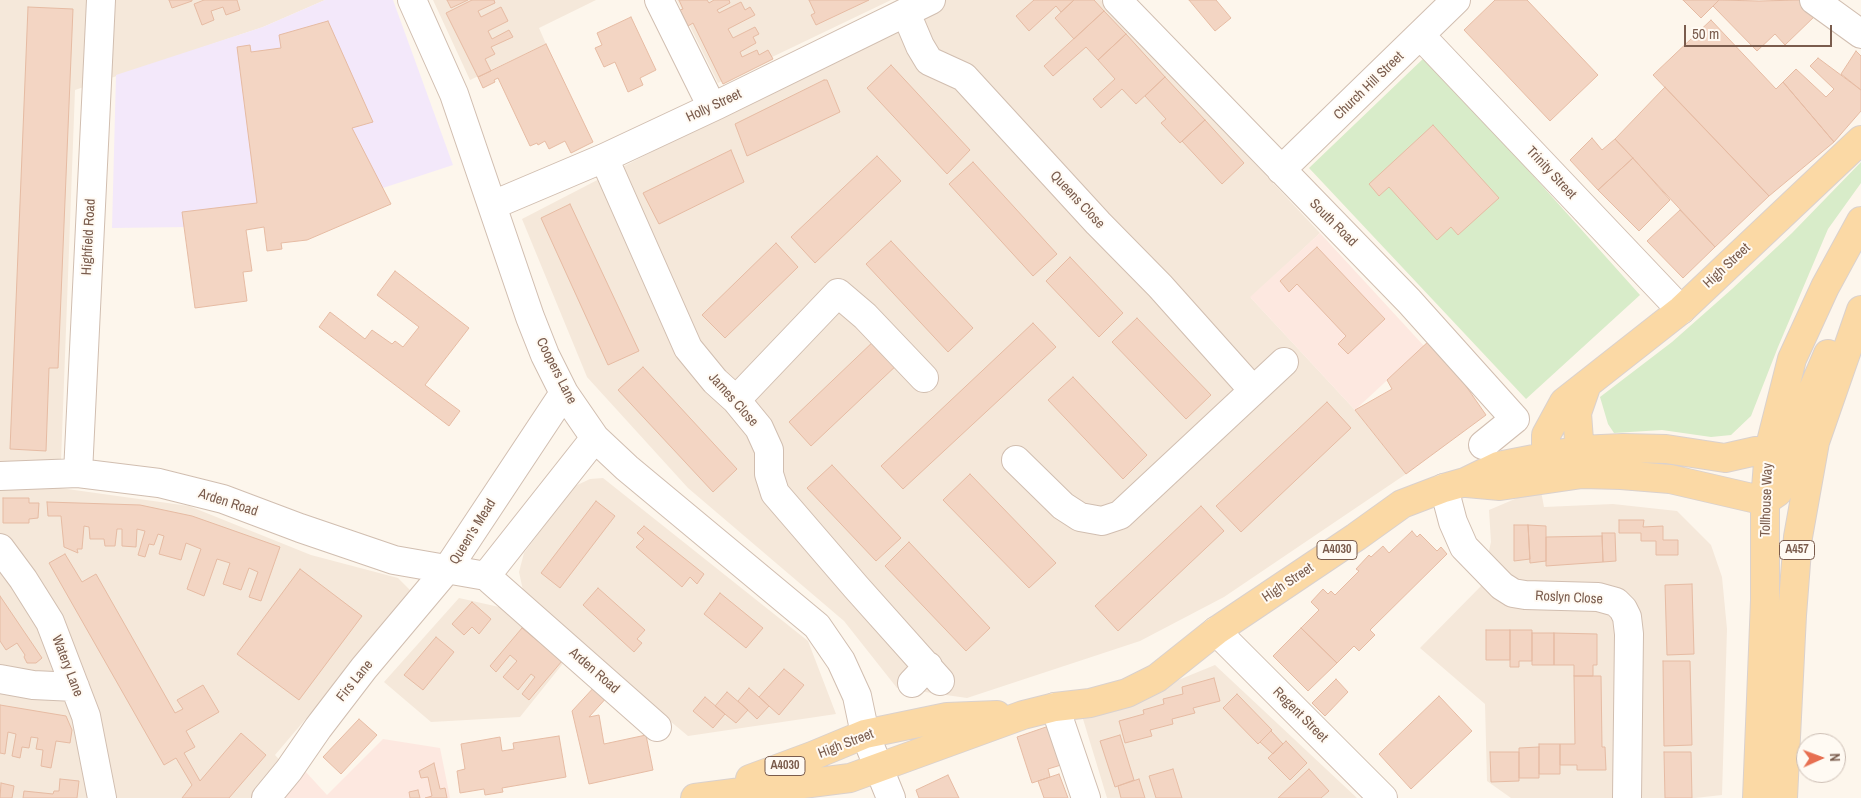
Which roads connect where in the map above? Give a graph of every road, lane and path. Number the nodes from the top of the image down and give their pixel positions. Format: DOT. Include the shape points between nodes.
graph roads {
  1 [pos="101,0"];
  2 [pos="412,0"];
  3 [pos="659,0"];
  4 [pos="931,0"];
  5 [pos="1117,0"];
  6 [pos="1454,0"];
  7 [pos="1814,0"];
  8 [pos="906,13"];
  9 [pos="1861,34"];
  10 [pos="1421,36"];
  11 [pos="712,107"];
  12 [pos="1861,140"];
  13 [pos="604,158"];
  14 [pos="1281,170"];
  15 [pos="493,205"];
  16 [pos="1861,221"];
  17 [pos="1861,249"];
  18 [pos="1861,309"];
  19 [pos="1681,310"];
  20 [pos="1792,359"];
  21 [pos="1284,362"];
  22 [pos="924,378"];
  23 [pos="1587,384"];
  24 [pos="1253,390"];
  25 [pos="564,393"];
  26 [pos="736,400"];
  27 [pos="595,438"];
  28 [pos="1482,445"];
  29 [pos="1769,450"];
  30 [pos="1546,456"];
  31 [pos="1015,461"];
  32 [pos="1581,462"];
  33 [pos="78,473"];
  34 [pos="0,476"];
  35 [pos="1455,485"];
  36 [pos="1765,501"];
  37 [pos="0,548"];
  38 [pos="448,568"];
  39 [pos="486,576"];
  40 [pos="1216,631"];
  41 [pos="926,677"];
  42 [pos="0,679"];
  43 [pos="75,687"];
  44 [pos="1055,707"];
  45 [pos="1023,714"];
  46 [pos="657,727"];
  47 [pos="865,734"];
  48 [pos="878,768"];
  49 [pos="701,797"];
  50 [pos="102,798"];
  51 [pos="266,798"];
  52 [pos="891,798"];
  53 [pos="1086,798"];
  54 [pos="1383,798"];
  55 [pos="1627,798"];
  56 [pos="1758,798"];
  57 [pos="1783,798"];
  1 -- 33 [label="street, Highfield Road"];
  2 -- 15 [label="street, Coopers Lane" via="454,94"];
  3 -- 11 [label="street"];
  4 -- 8 [label="street, Holly Street"];
  5 -- 14 [label="street, South Road"];
  6 -- 10 [label="street, Church Hill Street"];
  7 -- 9 [label="street"];
  8 -- 11 [label="street, Holly Street"];
  8 -- 24 [label="street, Queens Close" via="930,61 964,77"];
  10 -- 14 [label="street, Church Hill Street"];
  10 -- 19 [label="street, Trinity Street"];
  11 -- 13 [label="street, Holly Street"];
  12 -- 19 [label="main road, High Street"];
  13 -- 15 [label="street, Holly Street"];
  13 -- 26 [label="street, James Close" via="688,348 715,382"];
  14 -- 28 [label="street, South Road" via="1409,301 1515,419"];
  15 -- 25 [label="street, Coopers Lane" via="530,317"];
  16 -- 20 [label="main road, Tollhouse Way / A457" via="1825,287"];
  17 -- 20 [label="main road"];
  18 -- 36 [label="main road" via="1832,346 1805,408 1786,474 1778,492"];
  18 -- 57 [label="main road, A457" via="1815,442 1798,537"];
  19 -- 23 [label="main road, High Street"];
  20 -- 29 [label="main road, Tollhouse Way / A457"];
  21 -- 24 [label="street"];
  22 -- 26 [label="street" via="865,316 838,293"];
  23 -- 30 [label="main road, High Street" via="1564,402 1546,436"];
  23 -- 32 [label="main road" via="1577,413"];
  24 -- 31 [label="street" via="1120,515 1102,521 1080,517 1063,506"];
  25 -- 27 [label="street, Coopers Lane"];
  25 -- 38 [label="street, Queen's Mead"];
  26 -- 41 [label="street, James Close" via="759,428 769,450 769,474 775,493"];
  27 -- 39 [label="street"];
  27 -- 47 [label="street, Coopers Lane" via="817,626 841,661 857,696"];
  29 -- 32 [label="main road, High Street / A4030" via="1725,458 1666,449 1623,448"];
  29 -- 36 [label="main road, Tollhouse Way / A457"];
  30 -- 32 [label="main road, High Street" via="1549,466"];
  30 -- 35 [label="main road, High Street / A4030" via="1498,466"];
  32 -- 35 [label="main road, High Street / A4030" via="1500,486"];
  32 -- 36 [label="main road, High Street / A4030" via="1621,475 1670,479"];
  33 -- 34 [label="street, Arden Road"];
  33 -- 38 [label="street, Arden Road" via="159,483 223,498 359,550 394,560"];
  35 -- 40 [label="main road, High Street / A4030" via="1402,504"];
  35 -- 55 [label="street, Roslyn Close" via="1453,522 1464,547 1502,586 1525,596 1598,597 1616,602 1623,609 1629,634"];
  36 -- 56 [label="main road, Tollhouse Way / A457"];
  37 -- 43 [label="street, Watery Lane" via="50,622"];
  38 -- 39 [label="street, Queen's Mead"];
  38 -- 51 [label="street, Firs Lane" via="364,668"];
  39 -- 46 [label="street, Arden Road"];
  40 -- 44 [label="main road, High Street / A4030" via="1137,672"];
  40 -- 54 [label="street, Regent Street"];
  42 -- 43 [label="street"];
  43 -- 50 [label="street, Watery Lane" via="86,716"];
  44 -- 45 [label="main road, High Street / A4030"];
  44 -- 53 [label="street"];
  45 -- 47 [label="main road, High Street / A4030" via="947,717"];
  45 -- 48 [label="main road, High Street / A4030"];
  47 -- 48 [label="street, Coopers Lane"];
  47 -- 49 [label="main road, High Street / A4030"];
  48 -- 49 [label="main road, High Street / A4030" via="850,778"];
  48 -- 52 [label="street, Coopers Lane"];
}
